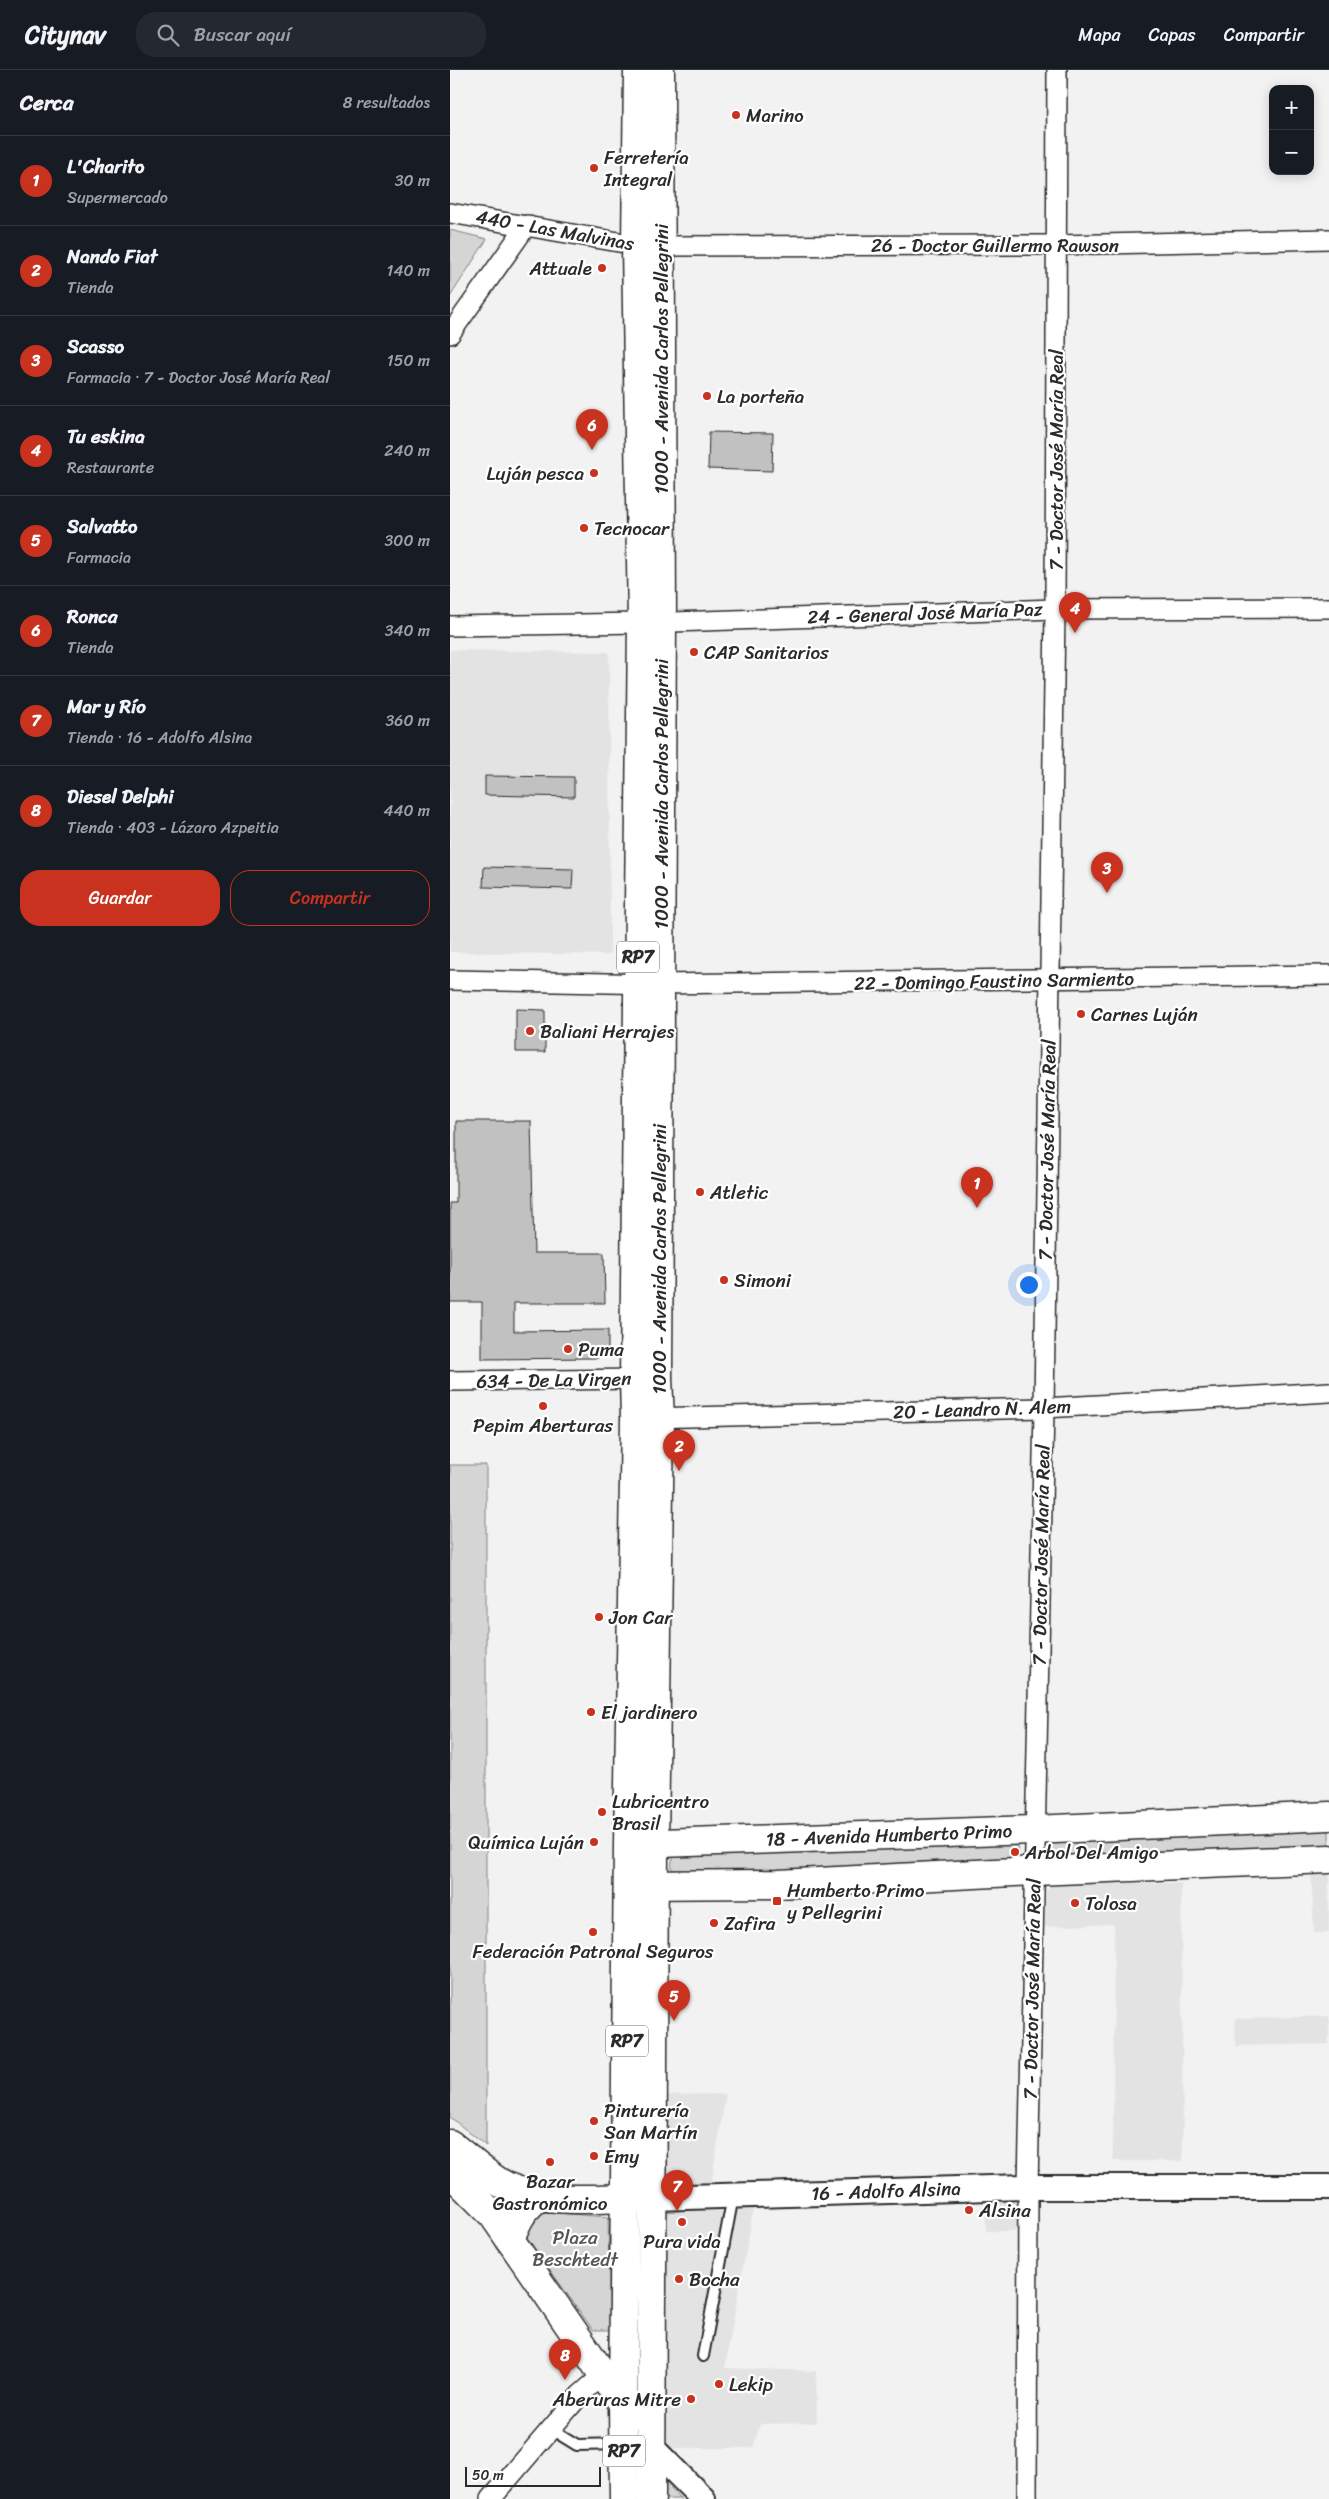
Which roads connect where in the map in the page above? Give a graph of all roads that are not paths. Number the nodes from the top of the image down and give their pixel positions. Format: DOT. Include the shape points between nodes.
graph roads {
  1 [pos="638,70"];
  2 [pos="660,70"];
  3 [pos="1057,70"];
  4 [pos="450,213"];
  5 [pos="527,225"];
  6 [pos="1329,239"];
  7 [pos="648,245"];
  8 [pos="1057,246"];
  9 [pos="450,334"];
  10 [pos="1329,608"];
  11 [pos="1055,609"];
  12 [pos="652,622"];
  13 [pos="450,626"];
  14 [pos="1329,975"];
  15 [pos="450,980"];
  16 [pos="1048,981"];
  17 [pos="649,984"];
  18 [pos="646,1379"];
  19 [pos="450,1381"];
  20 [pos="1329,1392"];
  21 [pos="1044,1408"];
  22 [pos="648,1418"];
  23 [pos="1329,1816"];
  24 [pos="1034,1830"];
  25 [pos="641,1843"];
  26 [pos="1329,1859"];
  27 [pos="1035,1871"];
  28 [pos="642,1885"];
  29 [pos="450,2144"];
  30 [pos="450,2172"];
  31 [pos="1028,2187"];
  32 [pos="1329,2187"];
  33 [pos="733,2195"];
  34 [pos="540,2196"];
  35 [pos="626,2198"];
  36 [pos="654,2198"];
  37 [pos="510,2240"];
  38 [pos="703,2356"];
  39 [pos="604,2374"];
  40 [pos="623,2403"];
  41 [pos="551,2429"];
  42 [pos="624,2444"];
  43 [pos="652,2448"];
  44 [pos="491,2499"];
  45 [pos="624,2499"];
  46 [pos="652,2499"];
  47 [pos="703,2499"];
  48 [pos="1027,2499"];
  1 -- 7 [label="main road, 1000 - Avenida Carlos Pellegrini / RP7"];
  2 -- 7 [label="main road, 1000 - Avenida Carlos Pellegrini / RP7"];
  3 -- 8 [label="street, 7 - Doctor José María Real"];
  4 -- 5 [label="street, 440 - Las Malvinas"];
  5 -- 7 [label="street, 440 - Las Malvinas"];
  5 -- 9 [label="street"];
  6 -- 8 [label="street, 26 - Doctor Guillermo Rawson"];
  7 -- 8 [label="street, 26 - Doctor Guillermo Rawson"];
  7 -- 12 [label="main road, 1000 - Avenida Carlos Pellegrini / RP7"];
  8 -- 11 [label="street, 7 - Doctor José María Real"];
  10 -- 11 [label="street, 24 - General José María Paz"];
  11 -- 12 [label="street, 24 - General José María Paz"];
  11 -- 16 [label="street, 7 - Doctor José María Real"];
  12 -- 13 [label="street, 24 - General José María Paz"];
  12 -- 17 [label="main road, 1000 - Avenida Carlos Pellegrini / RP7"];
  14 -- 16 [label="street, 22 - Domingo Faustino Sarmiento"];
  15 -- 17 [label="street, 22 - Domingo Faustino Sarmiento"];
  16 -- 17 [label="street, 22 - Domingo Faustino Sarmiento"];
  16 -- 21 [label="street, 7 - Doctor José María Real"];
  17 -- 18 [label="main road, 1000 - Avenida Carlos Pellegrini / RP7"];
  18 -- 19 [label="street, 634 - De La Virgen"];
  18 -- 22 [label="main road, 1000 - Avenida Carlos Pellegrini / RP7"];
  20 -- 21 [label="street, 20 - Leandro N. Alem"];
  21 -- 22 [label="street, 20 - Leandro N. Alem"];
  21 -- 24 [label="street, 7 - Doctor José María Real"];
  22 -- 25 [label="main road, 1000 - Avenida Carlos Pellegrini / RP7"];
  23 -- 24 [label="main road, 18 - Avenida Humberto Primo"];
  24 -- 25 [label="main road, 18 - Avenida Humberto Primo"];
  24 -- 27 [label="street, 7 - Doctor José María Real"];
  25 -- 28 [label="main road, 1000 - Avenida Carlos Pellegrini / RP7"];
  26 -- 27 [label="main road"];
  27 -- 28 [label="main road" via="778,1884"];
  27 -- 31 [label="street, 7 - Doctor José María Real"];
  28 -- 35 [label="main road, 1000 - Avenida Carlos Pellegrini / RP7"];
  28 -- 36 [label="main road, 1000 - Avenida Carlos Pellegrini / RP7"];
  29 -- 34 [label="main road" via="505,2186"];
  30 -- 37 [label="main road" via="480,2199"];
  31 -- 32 [label="street, 16 - Adolfo Alsina"];
  31 -- 33 [label="street, 16 - Adolfo Alsina"];
  31 -- 48 [label="street, 7 - Doctor José María Real"];
  33 -- 36 [label="street, 16 - Adolfo Alsina"];
  33 -- 38 [label="lane"];
  34 -- 35 [label="main road"];
  34 -- 37 [label="main road" via="525,2207"];
  35 -- 36 [label="main road"];
  35 -- 40 [label="main road, 1000 - Avenida Carlos Pellegrini / RP7"];
  36 -- 43 [label="main road, 1000 - Avenida Carlos Pellegrini / RP7"];
  37 -- 39 [label="main road"];
  39 -- 40 [label="main road"];
  39 -- 41 [label="street" via="580,2395"];
  40 -- 42 [label="main road, 1000 - Avenida Carlos Pellegrini / RP7"];
  40 -- 43 [label="main road"];
  41 -- 42 [label="lane" via="577,2445"];
  41 -- 44 [label="street"];
  42 -- 45 [label="main road, 1000 - Avenida Carlos Pellegrini / RP7"];
  43 -- 46 [label="main road, 1000 - Avenida Carlos Pellegrini / RP7"];
  43 -- 47 [label="street"];
}
